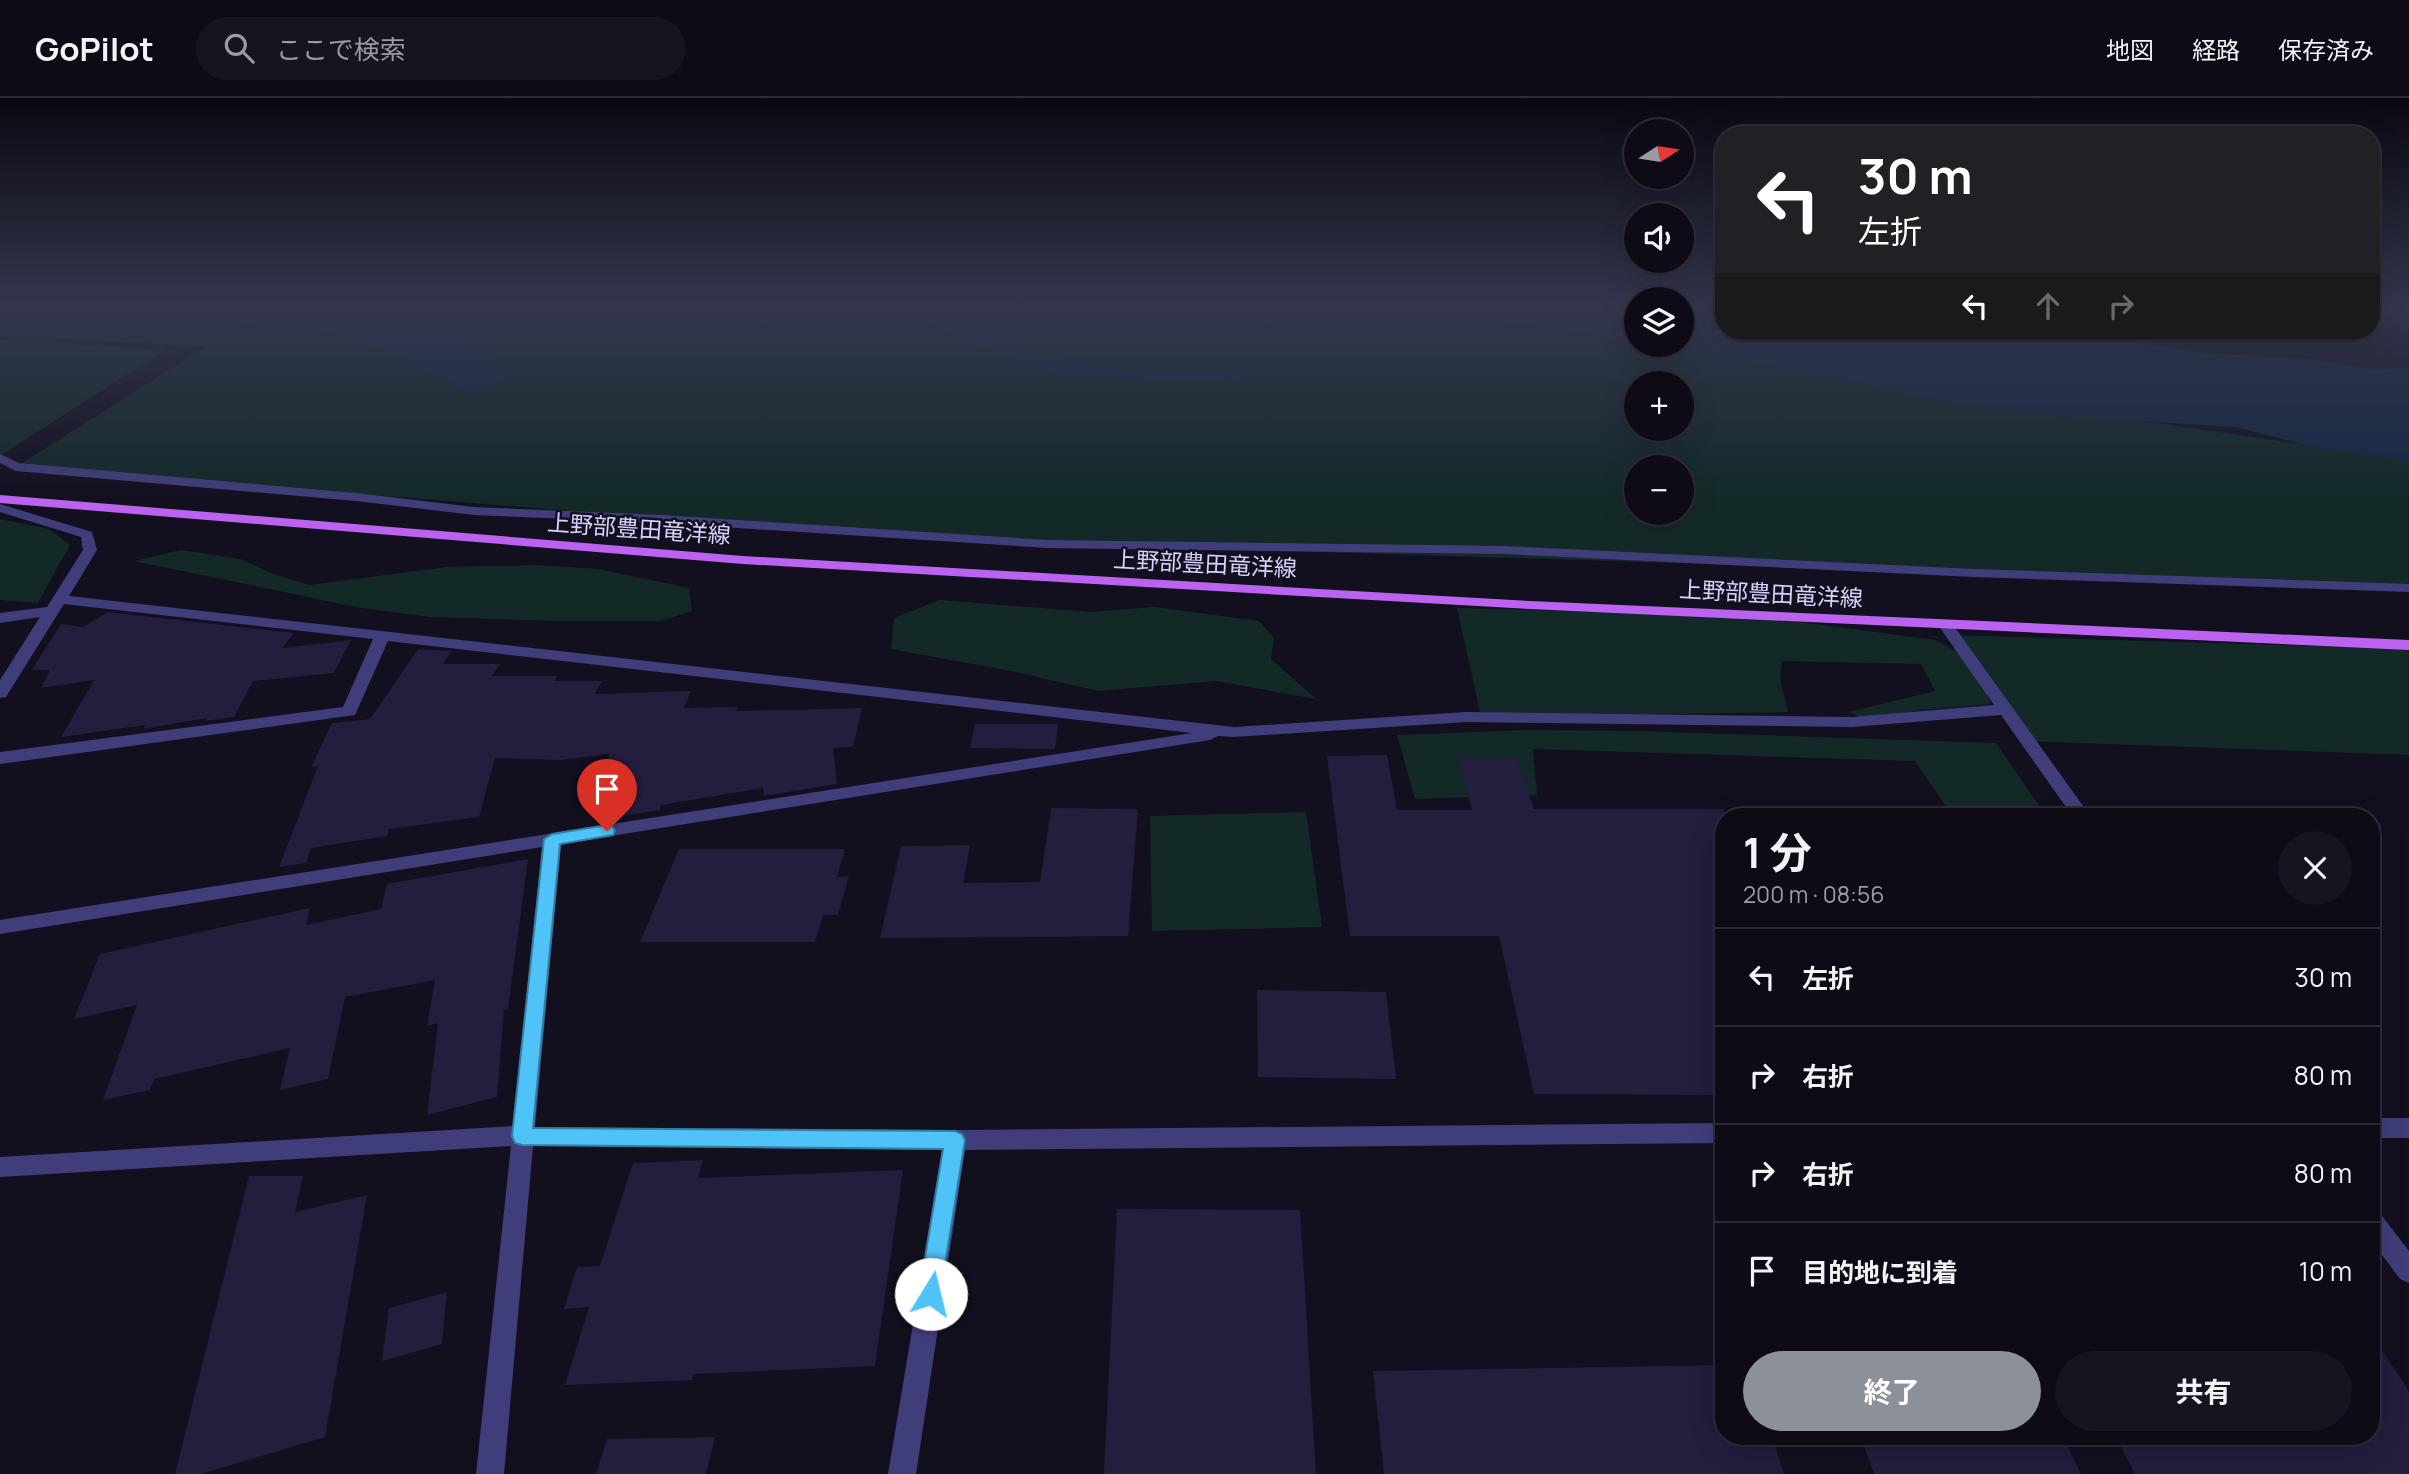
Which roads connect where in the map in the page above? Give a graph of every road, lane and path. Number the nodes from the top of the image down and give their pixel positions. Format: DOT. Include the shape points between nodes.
graph roads {
  1 [pos="0,458"];
  2 [pos="0,499"];
  3 [pos="0,508"];
  4 [pos="2409,588"];
  5 [pos="56,605"];
  6 [pos="0,618"];
  7 [pos="1946,625"];
  8 [pos="383,635"];
  9 [pos="2409,645"];
  10 [pos="0,693"];
  11 [pos="2006,709"];
  12 [pos="1240,732"];
  13 [pos="0,758"];
  14 [pos="2076,808"];
  15 [pos="552,839"];
  16 [pos="0,927"];
  17 [pos="2380,1128"];
  18 [pos="2409,1129"];
  19 [pos="1715,1133"];
  20 [pos="522,1136"];
  21 [pos="955,1140"];
  22 [pos="0,1167"];
  23 [pos="2380,1232"];
  24 [pos="2409,1271"];
  25 [pos="490,1474"];
  26 [pos="902,1474"];
  1 -- 4 [label="street" via="16,467 474,511 1047,544 1505,550 1983,574"];
  2 -- 7 [label="main road, 上野部豊田竜洋線" via="743,559 1516,605"];
  3 -- 5 [label="street" via="87,535 90,550"];
  5 -- 6 [label="street"];
  5 -- 8 [label="street"];
  5 -- 10 [label="street"];
  7 -- 9 [label="main road, 上野部豊田竜洋線"];
  7 -- 11 [label="street"];
  8 -- 12 [label="street"];
  8 -- 13 [label="street" via="349,711"];
  11 -- 12 [label="street" via="1852,722 1466,717"];
  11 -- 14 [label="street"];
  12 -- 15 [label="street"];
  15 -- 16 [label="street"];
  15 -- 20 [label="street"];
  17 -- 18 [label="street"];
  19 -- 21 [label="street"];
  20 -- 21 [label="street"];
  20 -- 22 [label="street"];
  20 -- 25 [label="street"];
  21 -- 26 [label="street"];
  23 -- 24 [label="street"];
}
